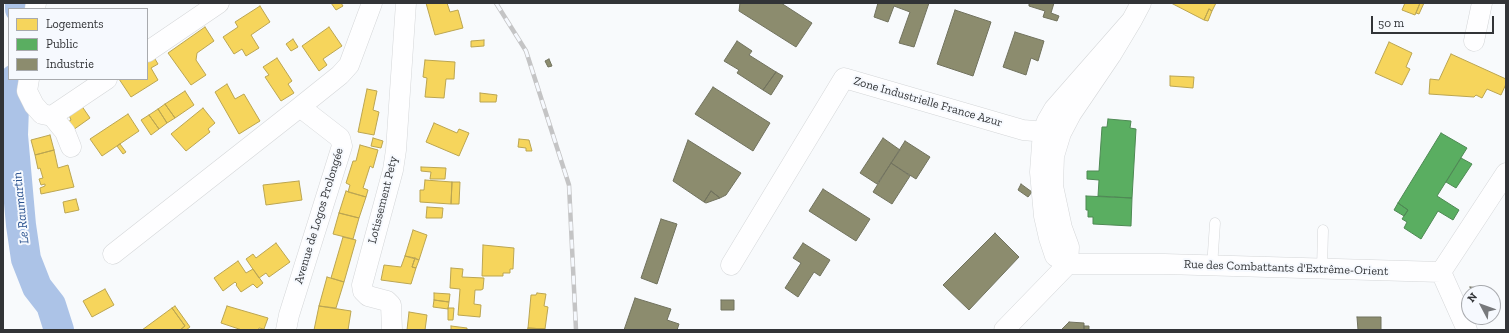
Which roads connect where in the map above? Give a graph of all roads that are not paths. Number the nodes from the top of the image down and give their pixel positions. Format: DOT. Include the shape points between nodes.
graph roads {
  1 [pos="219,3"];
  2 [pos="372,3"];
  3 [pos="406,3"];
  4 [pos="1482,3"];
  5 [pos="1136,11"];
  6 [pos="1474,41"];
  7 [pos="148,51"];
  8 [pos="28,80"];
  9 [pos="105,80"];
  10 [pos="300,107"];
  11 [pos="52,116"];
  12 [pos="1052,132"];
  13 [pos="71,147"];
  14 [pos="1506,173"];
  15 [pos="1215,223"];
  16 [pos="1323,230"];
  17 [pos="113,254"];
  18 [pos="1068,264"];
  19 [pos="730,265"];
  20 [pos="1212,267"];
  21 [pos="1322,269"];
  22 [pos="1441,272"];
  23 [pos="286,330"];
  24 [pos="392,330"];
  25 [pos="1004,330"];
  26 [pos="1467,330"];
  1 -- 7 [label="street"];
  2 -- 10 [label="street" via="349,65 340,76"];
  3 -- 24 [label="street, Lotissement Pety" via="393,170 362,285 368,296 387,301 391,305"];
  4 -- 6 [label="street"];
  5 -- 12 [label="street" via="1054,109 1047,121"];
  8 -- 11 [label="street" via="27,91 34,104 42,114"];
  9 -- 11 [label="street"];
  10 -- 17 [label="street"];
  10 -- 23 [label="street, Avenue de Logos Prolongée" via="340,138 342,146"];
  11 -- 13 [label="street" via="65,132"];
  12 -- 18 [label="street" via="1040,172 1044,216 1056,256"];
  12 -- 19 [label="street, Zone Industrielle France Azur" via="1023,130 844,78"];
  14 -- 22 [label="street"];
  15 -- 20 [label="lane"];
  16 -- 21 [label="lane"];
  18 -- 20 [label="street, Rue des Combattants d'Extrême-Orient"];
  18 -- 25 [label="street"];
  20 -- 21 [label="street, Rue des Combattants d'Extrême-Orient"];
  21 -- 22 [label="street, Rue des Combattants d'Extrême-Orient"];
  22 -- 26 [label="street"];
}
